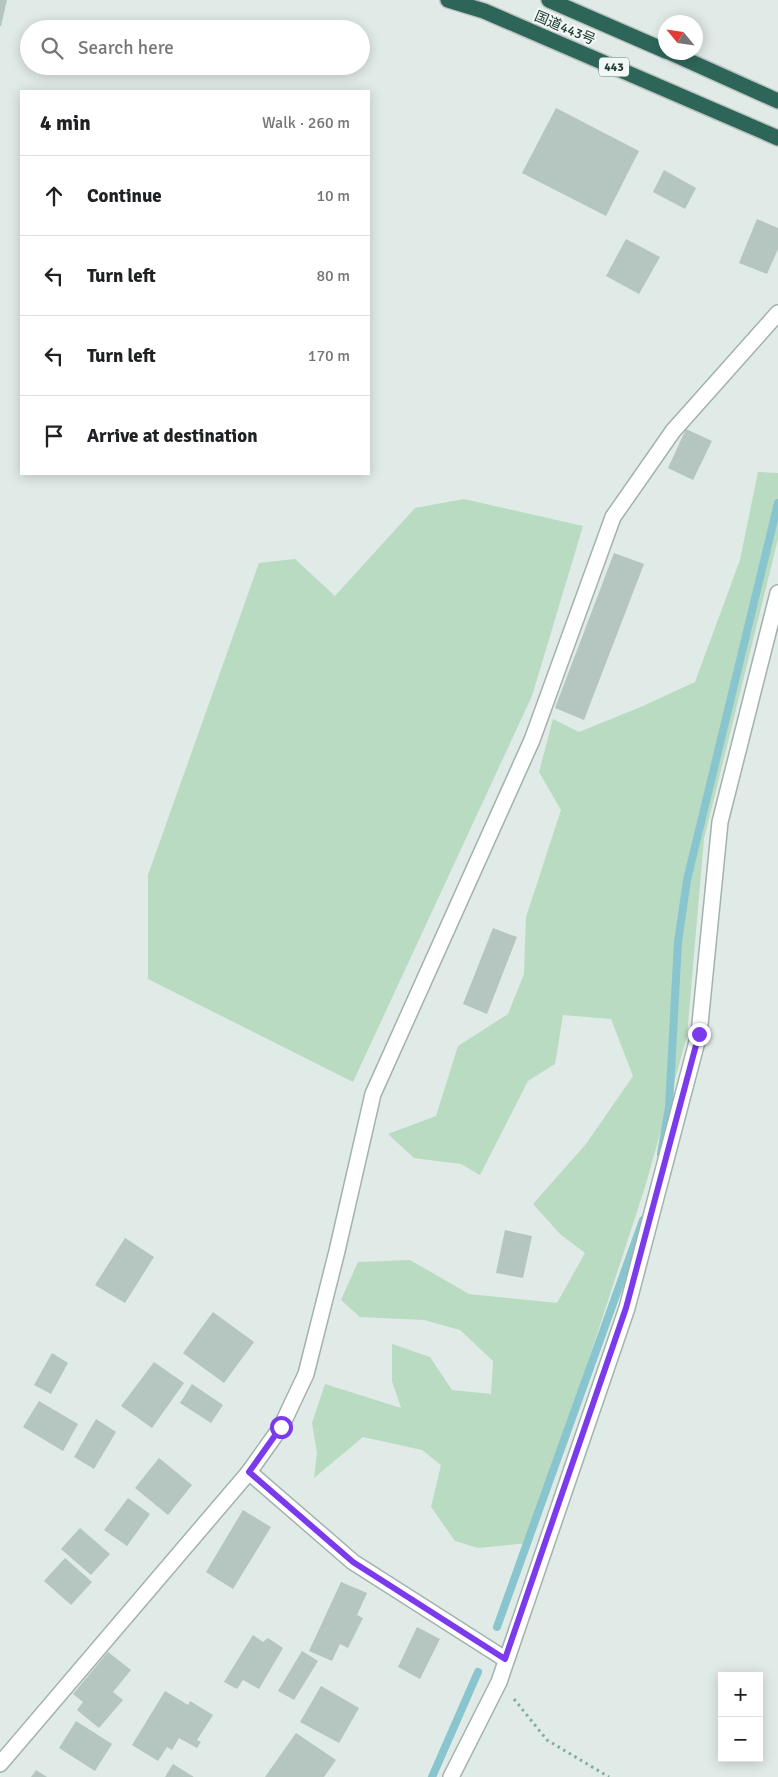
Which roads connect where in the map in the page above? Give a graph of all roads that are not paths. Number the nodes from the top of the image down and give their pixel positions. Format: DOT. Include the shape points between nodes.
graph roads {
  1 [pos="448,0"];
  2 [pos="549,0"];
  3 [pos="658,48"];
  4 [pos="685,60"];
  5 [pos="778,101"];
  6 [pos="778,138"];
  7 [pos="778,313"];
  8 [pos="778,593"];
  9 [pos="249,1472"];
  10 [pos="505,1659"];
  11 [pos="0,1764"];
  12 [pos="451,1777"];
  1 -- 6 [label="highway, 国道443号 / 443" via="484,11"];
  2 -- 3 [label="highway, 国道443号 / 443"];
  4 -- 5 [label="highway, 国道443号 / 443"];
  7 -- 9 [label="street" via="673,431 613,517 532,740 373,1094 306,1374 281,1427"];
  8 -- 10 [label="street" via="720,822 699,1034 626,1308"];
  9 -- 10 [label="street" via="353,1562"];
  9 -- 11 [label="street"];
  10 -- 12 [label="street" via="499,1682"];
}
